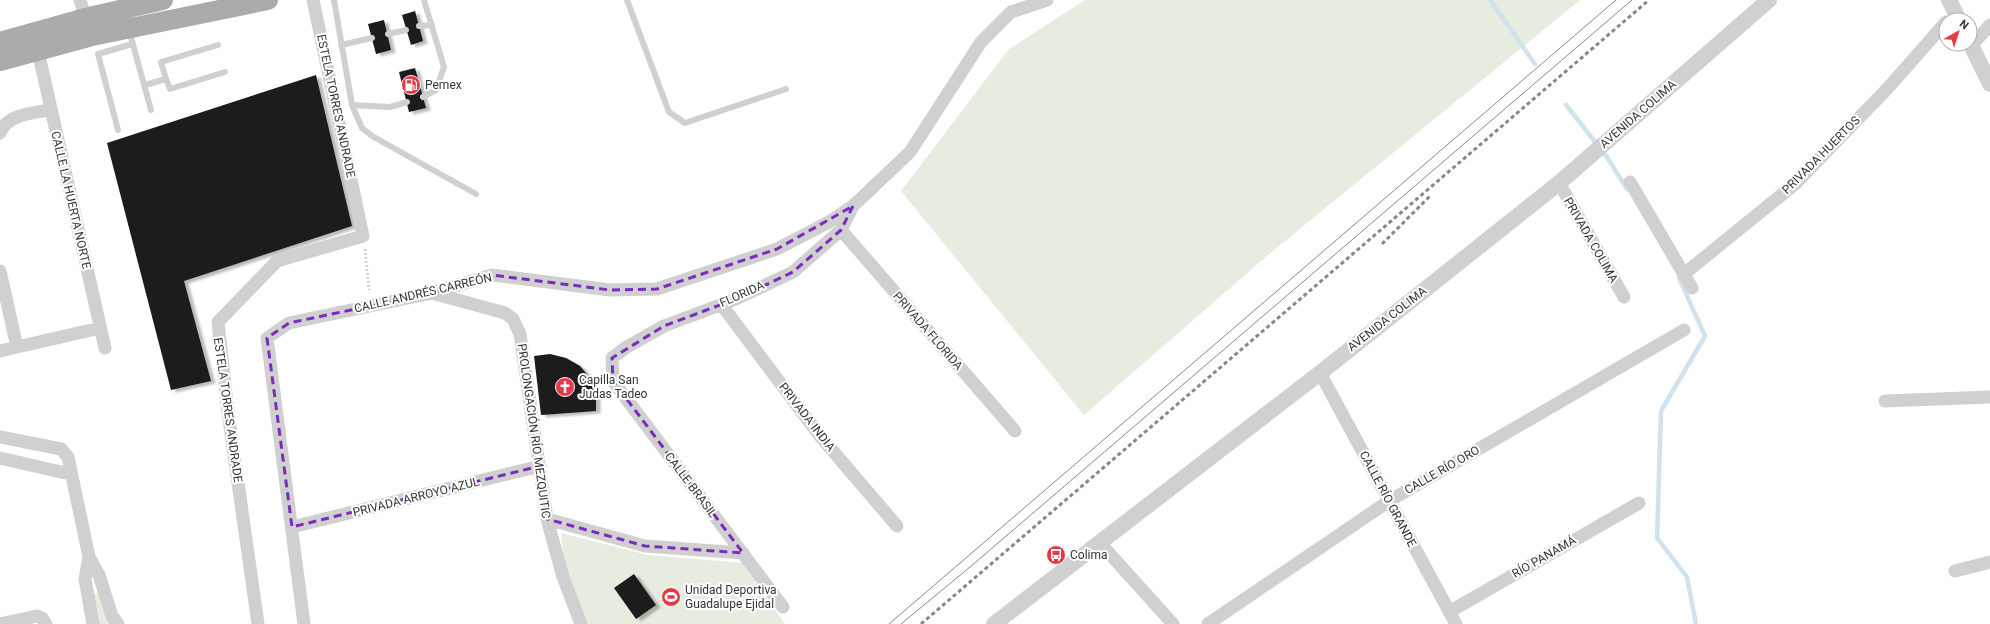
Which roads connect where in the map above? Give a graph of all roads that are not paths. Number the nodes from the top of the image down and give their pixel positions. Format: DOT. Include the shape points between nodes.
graph roads {
  1 [pos="164,0"];
  2 [pos="268,0"];
  3 [pos="313,0"];
  4 [pos="334,0"];
  5 [pos="424,0"];
  6 [pos="627,0"];
  7 [pos="1047,0"];
  8 [pos="1769,0"];
  9 [pos="85,18"];
  10 [pos="432,25"];
  11 [pos="1990,25"];
  12 [pos="419,26"];
  13 [pos="406,30"];
  14 [pos="1938,30"];
  15 [pos="388,34"];
  16 [pos="131,37"];
  17 [pos="1978,37"];
  18 [pos="372,38"];
  19 [pos="0,42"];
  20 [pos="218,45"];
  21 [pos="341,45"];
  22 [pos="38,51"];
  23 [pos="1975,52"];
  24 [pos="0,61"];
  25 [pos="225,72"];
  26 [pos="166,79"];
  27 [pos="1990,84"];
  28 [pos="145,85"];
  29 [pos="786,89"];
  30 [pos="422,97"];
  31 [pos="407,102"];
  32 [pos="352,105"];
  33 [pos="50,110"];
  34 [pos="151,110"];
  35 [pos="118,130"];
  36 [pos="0,134"];
  37 [pos="1630,182"];
  38 [pos="1559,183"];
  39 [pos="476,194"];
  40 [pos="853,206"];
  41 [pos="841,230"];
  42 [pos="0,271"];
  43 [pos="1684,274"];
  44 [pos="1692,288"];
  45 [pos="432,293"];
  46 [pos="1624,297"];
  47 [pos="721,304"];
  48 [pos="100,328"];
  49 [pos="1684,330"];
  50 [pos="17,347"];
  51 [pos="105,348"];
  52 [pos="0,351"];
  53 [pos="612,358"];
  54 [pos="1320,373"];
  55 [pos="1990,397"];
  56 [pos="1885,401"];
  57 [pos="1015,431"];
  58 [pos="0,438"];
  59 [pos="0,458"];
  60 [pos="540,466"];
  61 [pos="70,474"];
  62 [pos="1389,501"];
  63 [pos="1639,503"];
  64 [pos="547,519"];
  65 [pos="897,526"];
  66 [pos="292,528"];
  67 [pos="1100,543"];
  68 [pos="743,553"];
  69 [pos="89,557"];
  70 [pos="1990,562"];
  71 [pos="1955,570"];
  72 [pos="784,607"];
  73 [pos="1449,612"];
  74 [pos="44,621"];
  75 [pos="1000,622"];
  76 [pos="0,624"];
  77 [pos="93,624"];
  78 [pos="118,624"];
  79 [pos="258,624"];
  80 [pos="304,624"];
  81 [pos="581,624"];
  82 [pos="1173,624"];
  83 [pos="1208,624"];
  84 [pos="1456,624"];
  1 -- 9 [label="main road"];
  2 -- 16 [label="main road"];
  3 -- 79 [label="street, ESTELA TORRES ANDRADE" via="363,236 277,261 218,322"];
  4 -- 21 [label="lane"];
  5 -- 10 [label="lane"];
  6 -- 29 [label="lane" via="670,112 685,123"];
  7 -- 40 [label="street, CALLE ANDRÉS CARREÓN" via="1011,12 981,42 910,152"];
  8 -- 38 [label="street, AVENIDA COLIMA"];
  9 -- 16 [label="main road"];
  9 -- 19 [label="main road"];
  9 -- 22 [label="main road"];
  10 -- 12 [label="lane"];
  10 -- 30 [label="lane" via="444,67 436,90"];
  11 -- 17 [label="street"];
  13 -- 15 [label="lane"];
  14 -- 43 [label="street, PRIVADA HUERTOS" via="1888,88 1795,184"];
  16 -- 28 [label="lane"];
  16 -- 35 [label="lane" via="98,54"];
  18 -- 21 [label="lane"];
  20 -- 26 [label="lane" via="161,62"];
  21 -- 32 [label="lane"];
  22 -- 24 [label="main road"];
  22 -- 33 [label="street, CALLE LA HUERTA NORTE"];
  23 -- 27 [label="street"];
  25 -- 26 [label="lane" via="170,89"];
  26 -- 28 [label="lane"];
  28 -- 34 [label="lane"];
  31 -- 32 [label="lane" via="390,107"];
  32 -- 39 [label="lane" via="362,128 372,136"];
  33 -- 36 [label="street" via="16,117 8,122"];
  33 -- 48 [label="street, CALLE LA HUERTA NORTE"];
  37 -- 43 [label="street"];
  38 -- 46 [label="street, PRIVADA COLIMA"];
  38 -- 54 [label="street, AVENIDA COLIMA"];
  40 -- 41 [label="street, FLORIDA"];
  40 -- 45 [label="street, CALLE ANDRÉS CARREÓN" via="829,222 776,249 657,289 610,290 492,275"];
  41 -- 47 [label="street, FLORIDA" via="792,272"];
  41 -- 57 [label="street, PRIVADA FLORIDA"];
  42 -- 50 [label="street"];
  43 -- 44 [label="street"];
  45 -- 60 [label="street, PROLONGACIÓN RÍO MEZQUITIC" via="505,313 513,319 520,334"];
  45 -- 66 [label="street, CALLE ANDRÉS CARREÓN" via="289,324 267,338"];
  47 -- 53 [label="street, FLORIDA" via="664,326"];
  47 -- 65 [label="street, PRIVADA INDIA" via="820,436"];
  48 -- 50 [label="street"];
  48 -- 51 [label="street, CALLE LA HUERTA NORTE"];
  49 -- 62 [label="street, CALLE RÍO ORO"];
  50 -- 52 [label="street"];
  53 -- 68 [label="street, CALLE BRASIL" via="613,381"];
  54 -- 62 [label="street, CALLE RÍO GRANDE"];
  54 -- 67 [label="street, AVENIDA COLIMA"];
  55 -- 56 [label="street"];
  58 -- 61 [label="street" via="61,449 68,457"];
  59 -- 61 [label="street"];
  60 -- 64 [label="street, PROLONGACIÓN RÍO MEZQUITIC"];
  60 -- 66 [label="street, PRIVADA ARROYO AZUL"];
  61 -- 69 [label="street"];
  62 -- 73 [label="street, CALLE RÍO GRANDE"];
  62 -- 83 [label="street, CALLE RÍO ORO"];
  63 -- 73 [label="street, RÍO PANAMÁ"];
  64 -- 68 [label="street" via="645,546"];
  64 -- 81 [label="street, PROLONGACIÓN RÍO MEZQUITIC"];
  66 -- 80 [label="street, CALLE ANDRÉS CARREÓN"];
  67 -- 75 [label="street, AVENIDA COLIMA"];
  67 -- 82 [label="street"];
  68 -- 72 [label="street, CALLE BRASIL"];
  69 -- 77 [label="street" via="85,579"];
  69 -- 78 [label="street" via="99,575 112,616"];
  70 -- 71 [label="street"];
  73 -- 84 [label="street, CALLE RÍO GRANDE"];
  74 -- 76 [label="street" via="37,616"];
}
